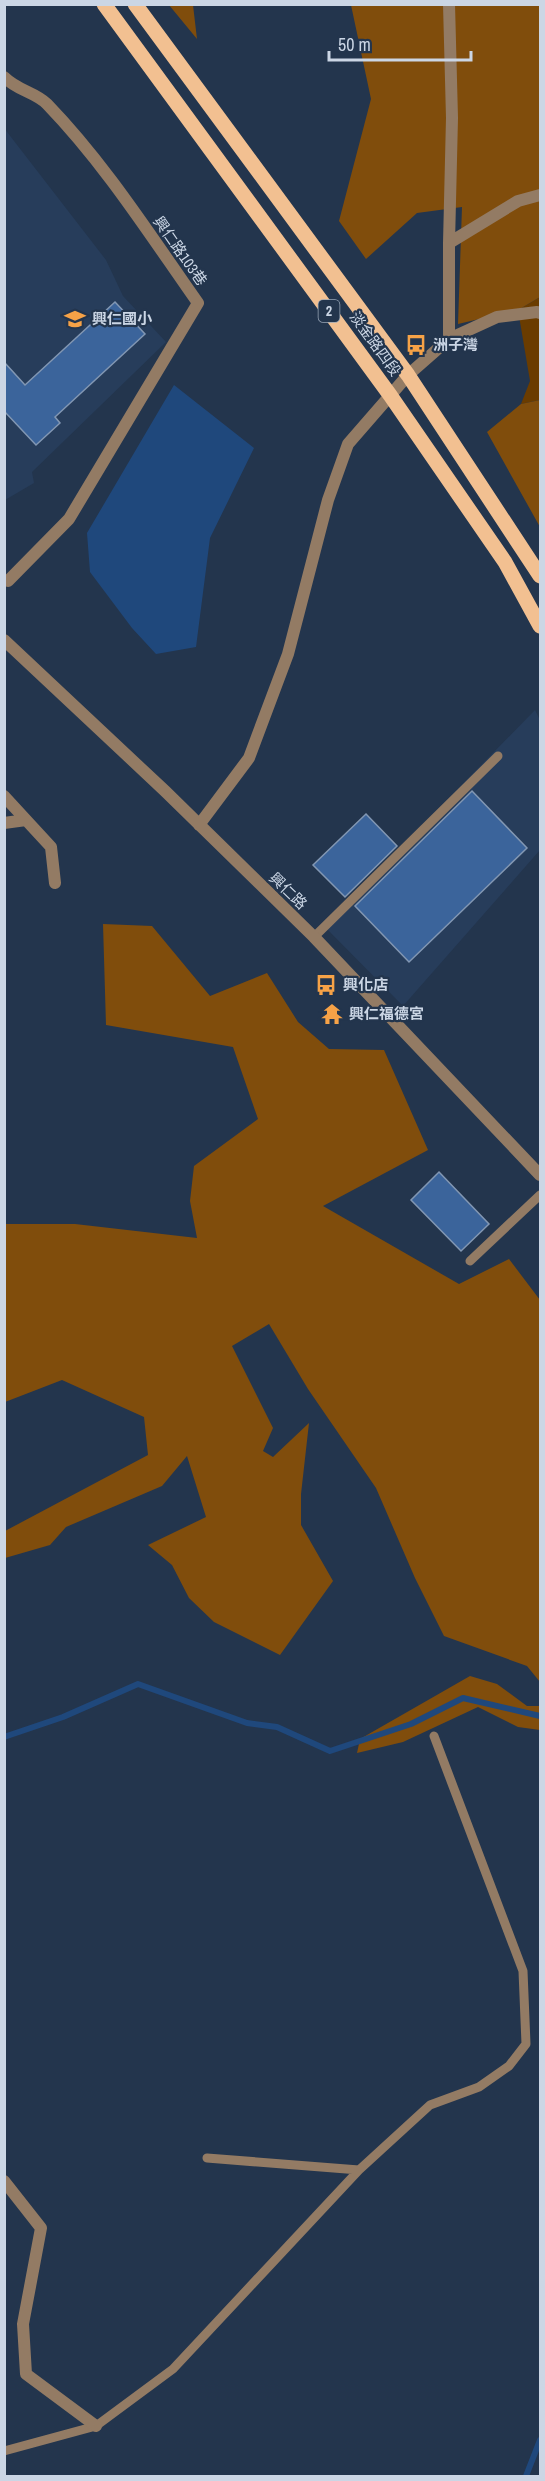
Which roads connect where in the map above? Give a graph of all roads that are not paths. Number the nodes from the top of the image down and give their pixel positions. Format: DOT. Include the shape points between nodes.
graph roads {
  1 [pos="104,4"];
  2 [pos="135,4"];
  3 [pos="449,4"];
  4 [pos="4,77"];
  5 [pos="540,195"];
  6 [pos="450,243"];
  7 [pos="540,313"];
  8 [pos="449,339"];
  9 [pos="408,375"];
  10 [pos="390,395"];
  11 [pos="540,576"];
  12 [pos="6,582"];
  13 [pos="540,626"];
  14 [pos="4,640"];
  15 [pos="498,756"];
  16 [pos="4,796"];
  17 [pos="26,820"];
  18 [pos="4,823"];
  19 [pos="200,825"];
  20 [pos="55,884"];
  21 [pos="314,937"];
  22 [pos="540,1174"];
  23 [pos="540,1195"];
  24 [pos="470,1261"];
  25 [pos="434,1736"];
  26 [pos="207,2158"];
  27 [pos="359,2170"];
  28 [pos="4,2181"];
  29 [pos="96,2426"];
  30 [pos="4,2451"];
  1 -- 10 [label="main road, 淡金路四段 / 2"];
  2 -- 9 [label="main road, 淡金路四段 / 2"];
  3 -- 6 [label="street"];
  4 -- 12 [label="street, 興仁路103巷" via="14,87 44,101 90,151 198,303 69,519"];
  5 -- 6 [label="street" via="518,201"];
  6 -- 8 [label="street"];
  7 -- 8 [label="street" via="497,318"];
  8 -- 9 [label="street"];
  9 -- 10 [label="street"];
  9 -- 11 [label="main road, 淡金路四段 / 2"];
  10 -- 13 [label="main road, 淡金路四段 / 2" via="505,562"];
  10 -- 19 [label="street" via="348,444 328,500 288,654 249,758"];
  14 -- 19 [label="street, 興仁路"];
  15 -- 21 [label="lane"];
  16 -- 17 [label="street"];
  17 -- 18 [label="street"];
  17 -- 20 [label="street" via="51,848"];
  19 -- 21 [label="street, 興仁路"];
  21 -- 22 [label="street, 興仁路"];
  23 -- 24 [label="lane"];
  25 -- 27 [label="lane" via="523,1971 526,2044 509,2066 479,2086 430,2105"];
  26 -- 27 [label="lane"];
  27 -- 29 [label="lane" via="173,2369"];
  28 -- 29 [label="street" via="41,2228 23,2324 26,2374"];
  29 -- 30 [label="lane"];
}
